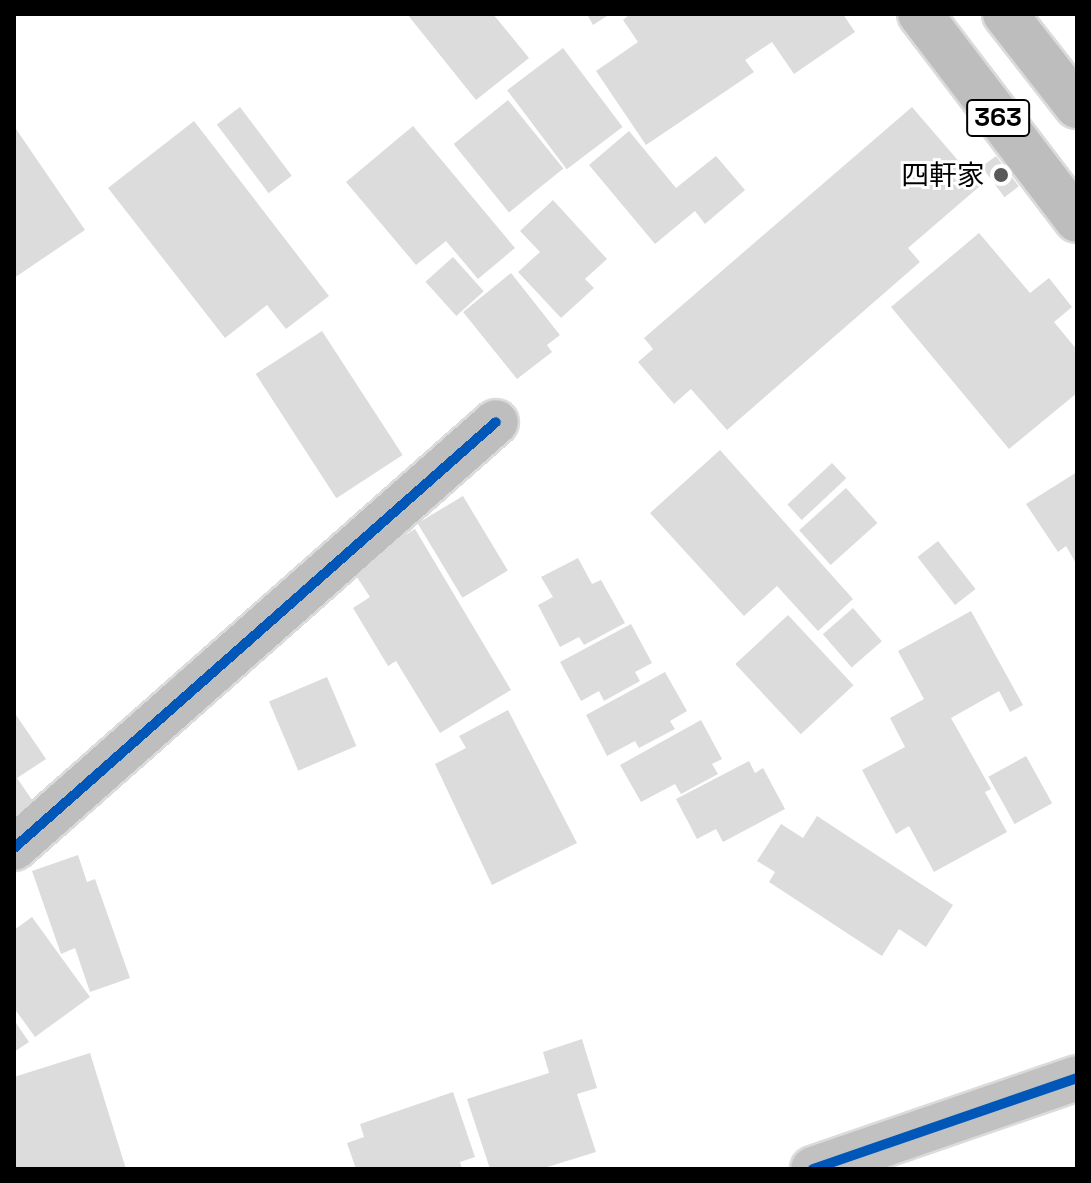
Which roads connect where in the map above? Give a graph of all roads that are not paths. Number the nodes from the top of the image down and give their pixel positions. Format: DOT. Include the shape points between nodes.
graph roads {
  1 [pos="920,14"];
  2 [pos="1005,14"];
  3 [pos="1077,106"];
  4 [pos="1077,220"];
  5 [pos="496,422"];
  6 [pos="14,848"];
  7 [pos="1077,1078"];
  8 [pos="813,1169"];
  1 -- 4 [label="highway, 363"];
  2 -- 3 [label="highway, 363"];
  5 -- 6 [label="street"];
  7 -- 8 [label="street"];
}
